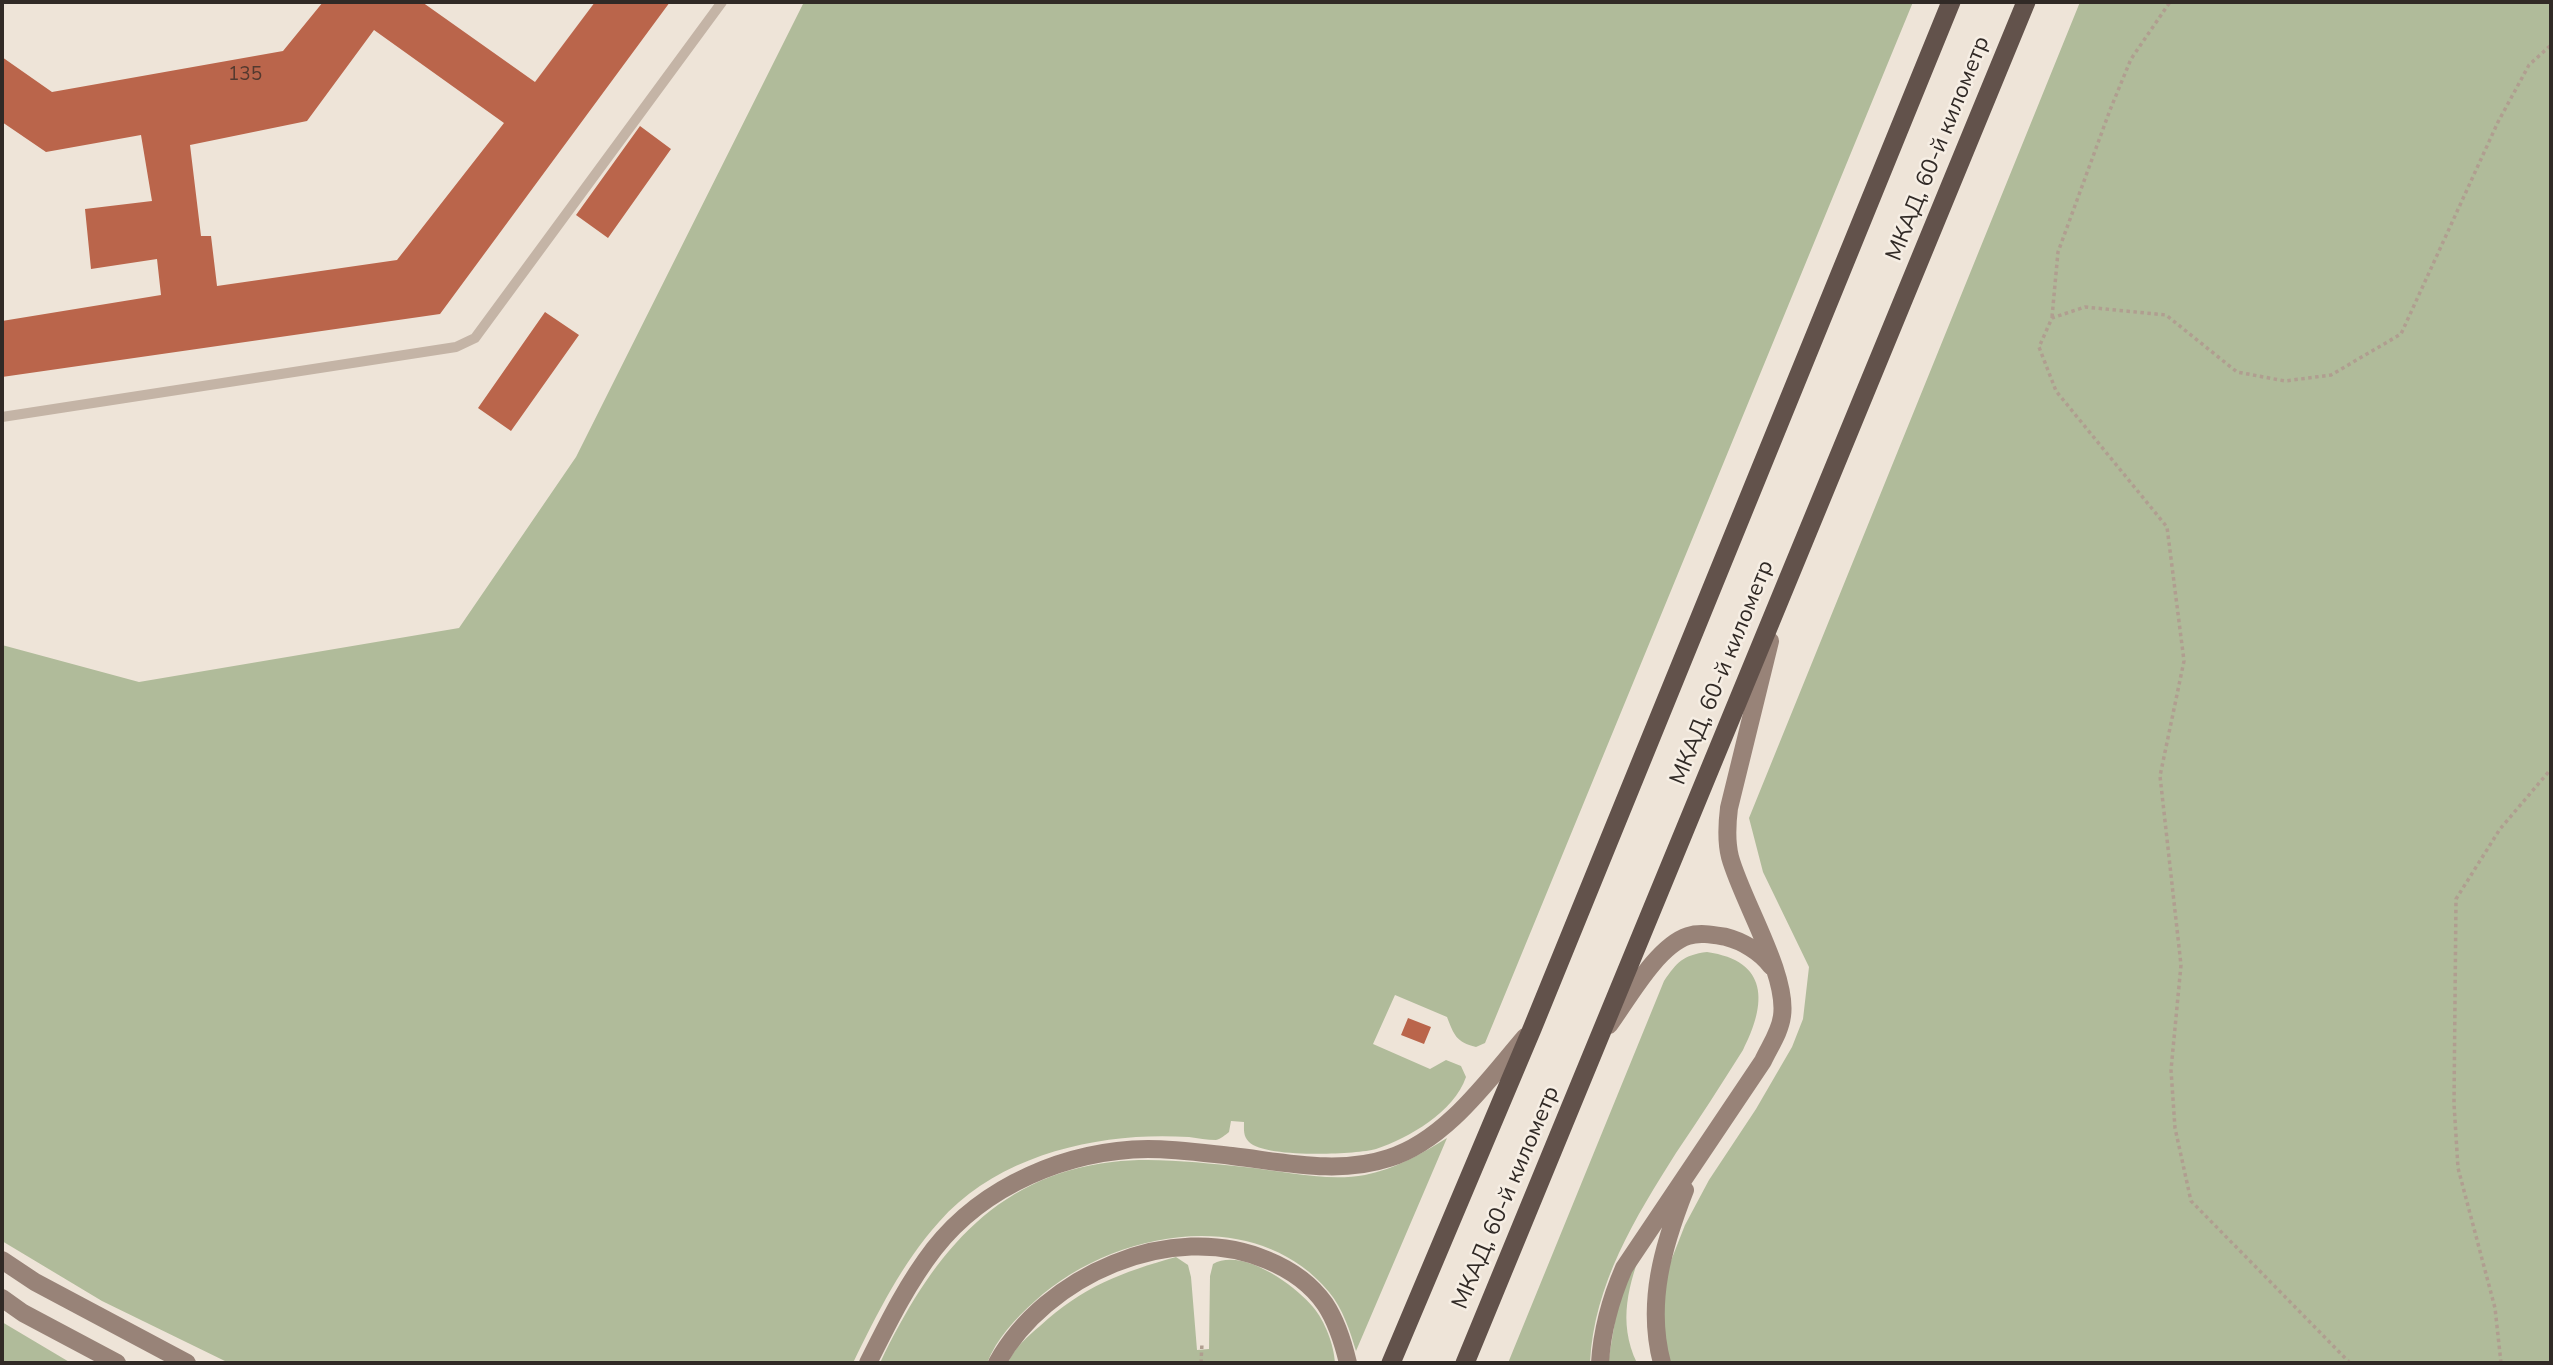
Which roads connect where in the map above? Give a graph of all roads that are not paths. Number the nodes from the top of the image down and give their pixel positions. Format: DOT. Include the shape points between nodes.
graph roads {
  1 [pos="722,2"];
  2 [pos="1951,2"];
  3 [pos="2026,2"];
  4 [pos="2,417"];
  5 [pos="1778,605"];
  6 [pos="1777,976"];
  7 [pos="1532,1029"];
  8 [pos="1601,1036"];
  9 [pos="1695,1165"];
  10 [pos="2,1260"];
  11 [pos="2,1298"];
  12 [pos="117,1363"];
  13 [pos="187,1363"];
  14 [pos="869,1363"];
  15 [pos="997,1363"];
  16 [pos="1348,1363"];
  17 [pos="1391,1363"];
  18 [pos="1465,1363"];
  19 [pos="1600,1363"];
  20 [pos="1662,1363"];
  1 -- 4 [label="lane" via="475,338 456,347"];
  2 -- 7 [label="highway, МКАД, 60-й километр"];
  3 -- 5 [label="highway, МКАД, 60-й километр"];
  5 -- 6 [label="main road" via="1727,831 1739,884"];
  5 -- 8 [label="highway, МКАД, 60-й километр"];
  6 -- 8 [label="main road" via="1766,960 1730,938 1688,935 1655,962"];
  6 -- 9 [label="main road" via="1783,997 1776,1035"];
  7 -- 14 [label="main road" via="1470,1102 1412,1148 1391,1158 1332,1167 1148,1149 1075,1159 1014,1183 958,1222 935,1248 909,1284"];
  7 -- 17 [label="highway, МКАД, 60-й километр"];
  8 -- 18 [label="highway, МКАД, 60-й километр"];
  9 -- 19 [label="main road" via="1624,1268 1614,1291"];
  9 -- 20 [label="main road" via="1660,1263 1655,1334"];
  10 -- 13 [label="main road"];
  11 -- 12 [label="main road"];
  15 -- 16 [label="main road" via="1024,1325 1075,1284 1142,1255 1200,1246 1256,1255 1306,1283 1338,1328"];
}
